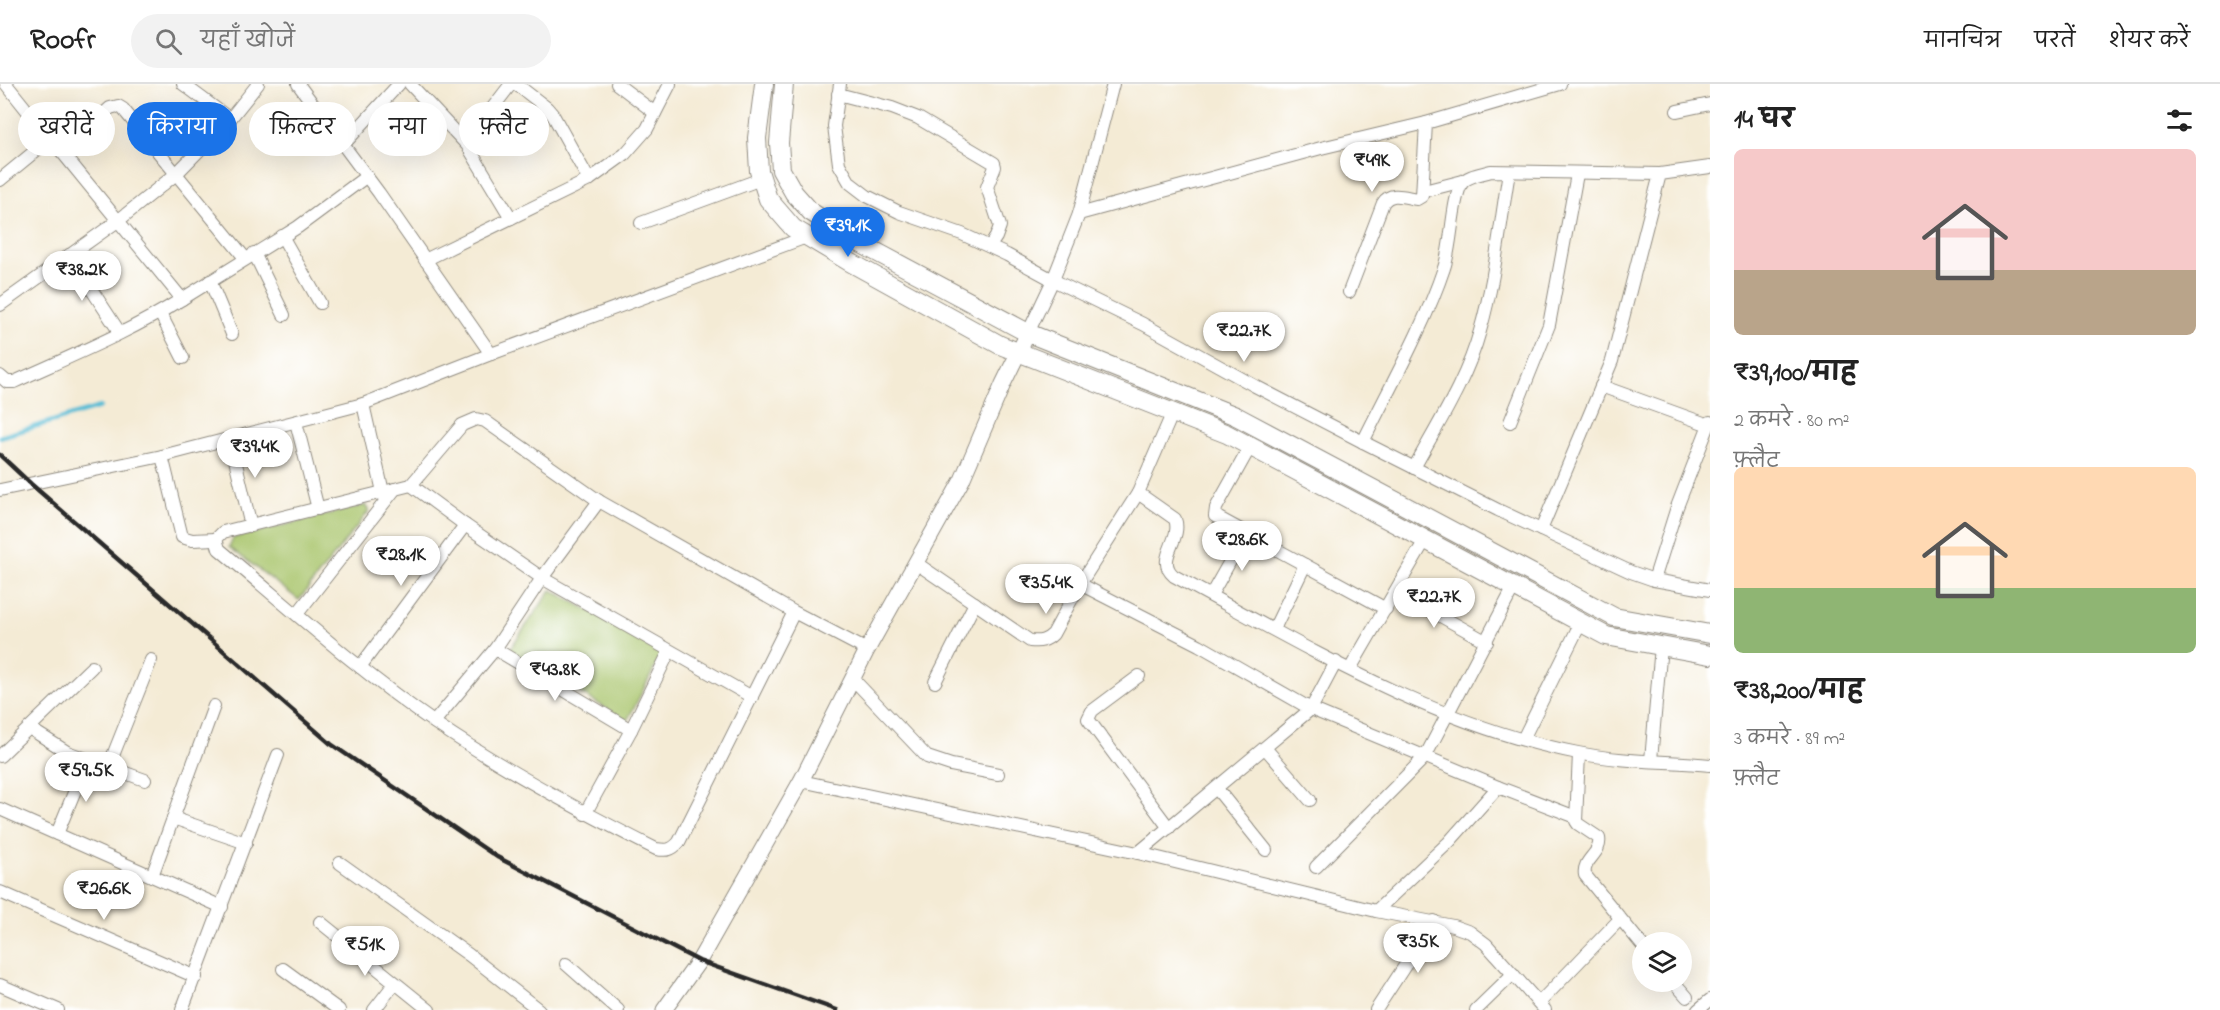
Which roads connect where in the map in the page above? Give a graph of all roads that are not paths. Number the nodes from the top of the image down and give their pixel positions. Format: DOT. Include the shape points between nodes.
graph roads {
  1 [pos="6,84"];
  2 [pos="183,84"];
  3 [pos="258,84"];
  4 [pos="399,84"];
  5 [pos="410,84"];
  6 [pos="511,84"];
  7 [pos="516,84"];
  8 [pos="617,84"];
  9 [pos="670,84"];
  10 [pos="764,84"];
  11 [pos="784,84"];
  12 [pos="1113,84"];
  13 [pos="1560,84"];
  14 [pos="301,85"];
  15 [pos="839,89"];
  16 [pos="20,102"];
  17 [pos="207,102"];
  18 [pos="313,102"];
  19 [pos="497,102"];
  20 [pos="1710,104"];
  21 [pos="115,107"];
  22 [pos="237,110"];
  23 [pos="1677,111"];
  24 [pos="656,113"];
  25 [pos="1426,123"];
  26 [pos="356,131"];
  27 [pos="459,136"];
  28 [pos="29,156"];
  29 [pos="66,156"];
  30 [pos="194,156"];
  31 [pos="353,156"];
  32 [pos="472,156"];
  33 [pos="1710,167"];
  34 [pos="1509,172"];
  35 [pos="176,174"];
  36 [pos="1577,174"];
  37 [pos="1660,174"];
  38 [pos="367,176"];
  39 [pos="761,179"];
  40 [pos="0,180"];
  41 [pos="589,180"];
  42 [pos="1463,181"];
  43 [pos="1424,191"];
  44 [pos="1079,214"];
  45 [pos="512,218"];
  46 [pos="119,220"];
  47 [pos="641,224"];
  48 [pos="282,236"];
  49 [pos="808,236"];
  50 [pos="990,246"];
  51 [pos="69,255"];
  52 [pos="250,256"];
  53 [pos="425,260"];
  54 [pos="1053,280"];
  55 [pos="210,281"];
  56 [pos="1349,292"];
  57 [pos="183,299"];
  58 [pos="320,303"];
  59 [pos="0,304"];
  60 [pos="160,313"];
  61 [pos="284,315"];
  62 [pos="120,333"];
  63 [pos="1028,333"];
  64 [pos="232,334"];
  65 [pos="1019,352"];
  66 [pos="491,354"];
  67 [pos="183,358"];
  68 [pos="0,376"];
  69 [pos="1601,386"];
  70 [pos="363,404"];
  71 [pos="1173,412"];
  72 [pos="296,422"];
  73 [pos="1510,422"];
  74 [pos="1709,424"];
  75 [pos="230,439"];
  76 [pos="1363,442"];
  77 [pos="1250,447"];
  78 [pos="162,456"];
  79 [pos="1414,468"];
  80 [pos="411,485"];
  81 [pos="0,490"];
  82 [pos="389,490"];
  83 [pos="1137,493"];
  84 [pos="599,501"];
  85 [pos="318,509"];
  86 [pos="465,525"];
  87 [pos="251,526"];
  88 [pos="1541,530"];
  89 [pos="1246,533"];
  90 [pos="216,540"];
  91 [pos="1425,540"];
  92 [pos="916,563"];
  93 [pos="1305,566"];
  94 [pos="542,578"];
  95 [pos="1654,580"];
  96 [pos="1080,584"];
  97 [pos="1514,587"];
  98 [pos="1710,590"];
  99 [pos="1396,591"];
  100 [pos="1211,596"];
  101 [pos="975,603"];
  102 [pos="1386,609"];
  103 [pos="794,612"];
  104 [pos="297,614"];
  105 [pos="1581,622"];
  106 [pos="1274,629"];
  107 [pos="1710,634"];
  108 [pos="1487,642"];
  109 [pos="1661,646"];
  110 [pos="495,649"];
  111 [pos="867,650"];
  112 [pos="669,652"];
  113 [pos="1710,655"];
  114 [pos="151,660"];
  115 [pos="1336,662"];
  116 [pos="92,667"];
  117 [pos="360,667"];
  118 [pos="1350,669"];
  119 [pos="1139,676"];
  120 [pos="853,679"];
  121 [pos="935,682"];
  122 [pos="752,698"];
  123 [pos="214,706"];
  124 [pos="1311,709"];
  125 [pos="1448,716"];
  126 [pos="434,722"];
  127 [pos="29,728"];
  128 [pos="631,730"];
  129 [pos="1523,739"];
  130 [pos="1266,748"];
  131 [pos="1579,754"];
  132 [pos="278,755"];
  133 [pos="0,756"];
  134 [pos="1425,757"];
  135 [pos="1651,760"];
  136 [pos="87,761"];
  137 [pos="1710,765"];
  138 [pos="108,768"];
  139 [pos="998,774"];
  140 [pos="145,780"];
  141 [pos="801,781"];
  142 [pos="1497,787"];
  143 [pos="1217,789"];
  144 [pos="1310,800"];
  145 [pos="0,809"];
  146 [pos="585,814"];
  147 [pos="1576,817"];
  148 [pos="173,818"];
  149 [pos="1169,828"];
  150 [pos="57,834"];
  151 [pos="246,843"];
  152 [pos="1266,850"];
  153 [pos="1138,853"];
  154 [pos="340,863"];
  155 [pos="1316,867"];
  156 [pos="152,876"];
  157 [pos="0,892"];
  158 [pos="222,907"];
  159 [pos="1376,911"];
  160 [pos="1620,919"];
  161 [pos="1434,921"];
  162 [pos="320,922"];
  163 [pos="1632,933"];
  164 [pos="566,964"];
  165 [pos="283,969"];
  166 [pos="1513,974"];
  167 [pos="196,977"];
  168 [pos="395,983"];
  169 [pos="0,985"];
  170 [pos="1683,992"];
  171 [pos="1687,997"];
  172 [pos="1710,1000"];
  173 [pos="1542,1007"];
  174 [pos="58,1010"];
  175 [pos="182,1010"];
  176 [pos="339,1010"];
  177 [pos="374,1010"];
  178 [pos="429,1010"];
  179 [pos="538,1010"];
  180 [pos="618,1010"];
  181 [pos="664,1010"];
  182 [pos="1376,1010"];
  183 [pos="1476,1010"];
  184 [pos="1698,1010"];
  1 -- 16 [label="street"];
  2 -- 17 [label="street"];
  3 -- 22 [label="street"];
  4 -- 26 [label="street"];
  5 -- 27 [label="street"];
  6 -- 19 [label="street"];
  7 -- 41 [label="street" via="553,115"];
  8 -- 24 [label="street"];
  9 -- 24 [label="street"];
  10 -- 39 [label="main road" via="757,138"];
  11 -- 63 [label="main road" via="781,170 794,194 811,212 856,242"];
  12 -- 44 [label="street"];
  13 -- 25 [label="street"];
  14 -- 18 [label="street"];
  15 -- 50 [label="street" via="835,143 839,164 850,183 899,212"];
  15 -- 50 [label="street" via="912,115 994,163 987,187 1000,226"];
  20 -- 23 [label="street"];
  21 -- 35 [label="street" via="123,109"];
  24 -- 41 [label="street" via="626,154"];
  25 -- 43 [label="street"];
  25 -- 44 [label="street"];
  28 -- 40 [label="street"];
  29 -- 46 [label="street"];
  30 -- 35 [label="street"];
  31 -- 38 [label="street"];
  32 -- 45 [label="street"];
  33 -- 37 [label="street"];
  34 -- 36 [label="street"];
  34 -- 42 [label="street" via="1491,171"];
  34 -- 79 [label="street" via="1480,332 1458,385"];
  35 -- 46 [label="street"];
  35 -- 52 [label="street"];
  36 -- 37 [label="street"];
  36 -- 73 [label="street" via="1549,325"];
  37 -- 69 [label="street" via="1618,341"];
  38 -- 48 [label="street"];
  38 -- 53 [label="street"];
  39 -- 47 [label="street"];
  39 -- 49 [label="main road" via="768,199 780,215"];
  41 -- 45 [label="street"];
  42 -- 43 [label="street"];
  42 -- 76 [label="street" via="1444,268"];
  43 -- 56 [label="street" via="1417,199 1387,197"];
  44 -- 54 [label="street"];
  45 -- 53 [label="street"];
  46 -- 51 [label="street"];
  46 -- 57 [label="street"];
  48 -- 52 [label="street"];
  48 -- 58 [label="street"];
  49 -- 65 [label="main road" via="980,334"];
  49 -- 66 [label="street"];
  50 -- 54 [label="street"];
  51 -- 59 [label="street"];
  51 -- 62 [label="street"];
  52 -- 55 [label="street"];
  52 -- 61 [label="street"];
  53 -- 66 [label="street"];
  54 -- 63 [label="street"];
  54 -- 76 [label="street"];
  55 -- 57 [label="street"];
  55 -- 64 [label="street"];
  57 -- 60 [label="street"];
  60 -- 62 [label="street"];
  60 -- 67 [label="street"];
  62 -- 68 [label="street" via="10,383"];
  63 -- 65 [label="street"];
  63 -- 107 [label="main road" via="1236,416 1614,617"];
  65 -- 71 [label="main road"];
  65 -- 92 [label="street" via="962,480"];
  66 -- 70 [label="street"];
  69 -- 74 [label="street"];
  69 -- 88 [label="street"];
  70 -- 72 [label="street"];
  70 -- 82 [label="street"];
  71 -- 77 [label="main road"];
  71 -- 83 [label="street"];
  72 -- 75 [label="street"];
  72 -- 85 [label="street"];
  74 -- 95 [label="street"];
  75 -- 78 [label="street"];
  75 -- 87 [label="street"];
  76 -- 79 [label="street"];
  77 -- 89 [label="street" via="1214,513"];
  77 -- 91 [label="main road"];
  78 -- 81 [label="street"];
  78 -- 90 [label="street" via="182,537"];
  79 -- 88 [label="street"];
  80 -- 82 [label="street"];
  80 -- 84 [label="street" via="462,425 476,419 485,421"];
  80 -- 86 [label="street"];
  82 -- 85 [label="street"];
  82 -- 104 [label="street"];
  83 -- 96 [label="street"];
  83 -- 100 [label="street" via="1175,519 1177,531 1167,570"];
  84 -- 94 [label="street"];
  84 -- 103 [label="street"];
  85 -- 87 [label="street"];
  86 -- 94 [label="street"];
  86 -- 117 [label="street"];
  87 -- 90 [label="street" via="223,532"];
  88 -- 95 [label="street"];
  89 -- 93 [label="street"];
  89 -- 100 [label="street"];
  90 -- 104 [label="street" via="219,549"];
  91 -- 97 [label="main road"];
  91 -- 99 [label="street"];
  92 -- 101 [label="street"];
  92 -- 111 [label="street"];
  93 -- 102 [label="street"];
  93 -- 106 [label="street"];
  94 -- 110 [label="street"];
  94 -- 112 [label="street"];
  95 -- 98 [label="street"];
  96 -- 101 [label="street" via="1053,634 1038,642 1030,641"];
  96 -- 124 [label="street"];
  97 -- 105 [label="main road"];
  97 -- 108 [label="street"];
  99 -- 102 [label="street"];
  99 -- 108 [label="street"];
  100 -- 106 [label="street"];
  101 -- 121 [label="street"];
  102 -- 118 [label="street"];
  103 -- 111 [label="street"];
  103 -- 122 [label="street"];
  104 -- 117 [label="street"];
  105 -- 109 [label="main road" via="1606,636"];
  105 -- 129 [label="street"];
  106 -- 115 [label="street"];
  108 -- 125 [label="street"];
  109 -- 113 [label="main road"];
  109 -- 135 [label="street"];
  110 -- 126 [label="street"];
  110 -- 128 [label="street"];
  111 -- 120 [label="street"];
  112 -- 122 [label="street"];
  112 -- 128 [label="street"];
  114 -- 138 [label="street"];
  115 -- 118 [label="street"];
  115 -- 124 [label="street"];
  116 -- 127 [label="street"];
  117 -- 126 [label="street"];
  118 -- 125 [label="street"];
  119 -- 149 [label="street" via="1092,711 1088,719"];
  120 -- 139 [label="street" via="927,757"];
  120 -- 141 [label="street"];
  122 -- 146 [label="street" via="673,849 656,849"];
  123 -- 148 [label="street"];
  124 -- 130 [label="street"];
  124 -- 134 [label="street"];
  125 -- 129 [label="street"];
  125 -- 134 [label="street"];
  126 -- 146 [label="street" via="507,770"];
  127 -- 133 [label="street"];
  127 -- 136 [label="street"];
  128 -- 146 [label="street"];
  129 -- 131 [label="street"];
  130 -- 143 [label="street"];
  130 -- 144 [label="street"];
  131 -- 135 [label="street"];
  131 -- 147 [label="street"];
  132 -- 151 [label="street"];
  134 -- 142 [label="street"];
  134 -- 155 [label="street"];
  135 -- 137 [label="street"];
  136 -- 138 [label="street"];
  136 -- 150 [label="street"];
  138 -- 140 [label="street"];
  141 -- 153 [label="street"];
  141 -- 181 [label="street" via="699,961"];
  142 -- 147 [label="street"];
  142 -- 159 [label="street" via="1449,842"];
  143 -- 149 [label="street"];
  143 -- 152 [label="street"];
  145 -- 150 [label="street"];
  147 -- 160 [label="street" via="1578,824 1595,834 1600,842 1585,866 1585,875"];
  148 -- 151 [label="street"];
  148 -- 156 [label="street"];
  149 -- 153 [label="street"];
  150 -- 156 [label="street"];
  151 -- 158 [label="street"];
  153 -- 159 [label="street"];
  154 -- 179 [label="street" via="469,955"];
  156 -- 158 [label="street"];
  157 -- 167 [label="street"];
  158 -- 167 [label="street"];
  159 -- 161 [label="street"];
  160 -- 163 [label="street"];
  160 -- 173 [label="street"];
  161 -- 166 [label="street" via="1470,932"];
  161 -- 182 [label="street"];
  162 -- 168 [label="street"];
  164 -- 180 [label="street"];
  165 -- 176 [label="street"];
  166 -- 173 [label="street"];
  166 -- 183 [label="street"];
  167 -- 175 [label="street"];
  168 -- 177 [label="street"];
  168 -- 178 [label="street"];
  169 -- 174 [label="street"];
  170 -- 171 [label="street"];
  172 -- 184 [label="street"];
}
